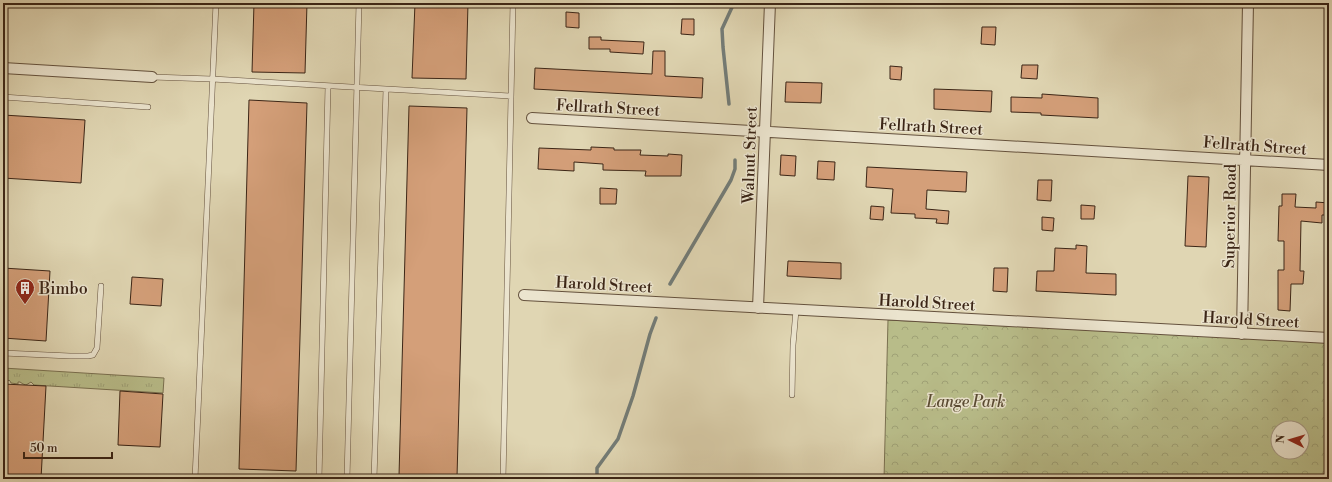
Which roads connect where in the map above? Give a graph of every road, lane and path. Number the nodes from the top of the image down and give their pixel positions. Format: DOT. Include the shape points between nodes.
graph roads {
  1 [pos="216,3"];
  2 [pos="359,3"];
  3 [pos="513,3"];
  4 [pos="770,3"];
  5 [pos="1248,3"];
  6 [pos="3,68"];
  7 [pos="152,77"];
  8 [pos="212,80"];
  9 [pos="328,86"];
  10 [pos="357,88"];
  11 [pos="386,89"];
  12 [pos="511,96"];
  13 [pos="3,98"];
  14 [pos="148,107"];
  15 [pos="532,118"];
  16 [pos="765,132"];
  17 [pos="1246,159"];
  18 [pos="1329,165"];
  19 [pos="101,286"];
  20 [pos="524,295"];
  21 [pos="758,308"];
  22 [pos="796,310"];
  23 [pos="1242,334"];
  24 [pos="1329,338"];
  25 [pos="3,353"];
  26 [pos="792,394"];
  27 [pos="196,478"];
  28 [pos="264,479"];
  29 [pos="319,479"];
  30 [pos="347,479"];
  31 [pos="374,479"];
  32 [pos="503,479"];
  1 -- 8 [label="lane"];
  2 -- 10 [label="lane"];
  3 -- 12 [label="lane"];
  4 -- 16 [label="street, Walnut Street"];
  5 -- 17 [label="street, Superior Road"];
  6 -- 7 [label="street"];
  7 -- 8 [label="lane"];
  8 -- 9 [label="lane"];
  8 -- 27 [label="lane"];
  9 -- 10 [label="lane"];
  9 -- 29 [label="lane"];
  10 -- 11 [label="lane"];
  10 -- 30 [label="lane"];
  11 -- 12 [label="lane"];
  11 -- 31 [label="lane"];
  12 -- 32 [label="lane"];
  13 -- 14 [label="lane"];
  15 -- 16 [label="street, Fellrath Street"];
  16 -- 17 [label="street, Fellrath Street"];
  16 -- 21 [label="street, Walnut Street"];
  17 -- 18 [label="street, Fellrath Street"];
  17 -- 23 [label="street, Superior Road"];
  19 -- 25 [label="lane" via="97,348 93,355"];
  20 -- 21 [label="street, Harold Street"];
  21 -- 22 [label="street, Harold Street"];
  22 -- 23 [label="street, Harold Street"];
  22 -- 26 [label="lane"];
  23 -- 24 [label="street, Harold Street"];
  27 -- 28 [label="lane"];
}
